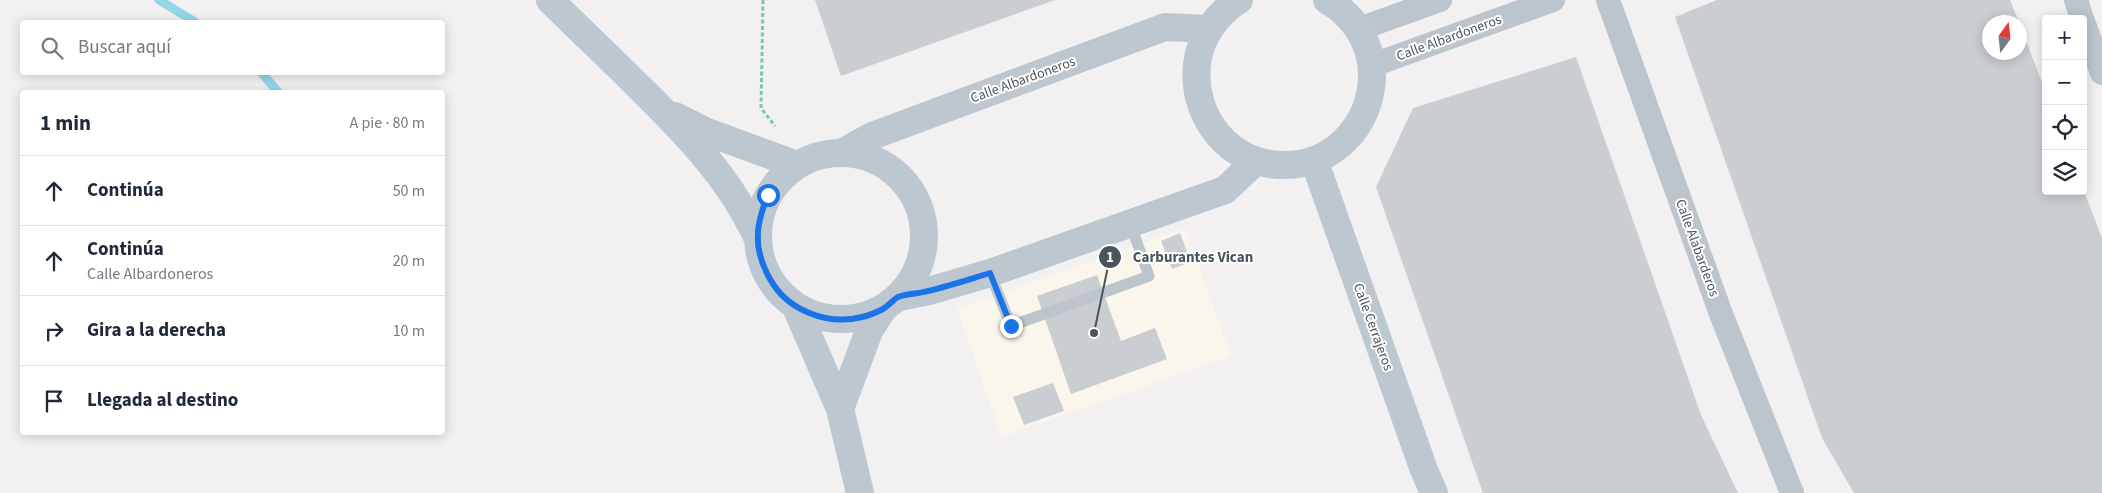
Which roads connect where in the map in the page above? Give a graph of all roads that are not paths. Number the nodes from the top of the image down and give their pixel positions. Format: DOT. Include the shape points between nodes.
graph roads {
  1 [pos="550,0"];
  2 [pos="1239,0"];
  3 [pos="1327,0"];
  4 [pos="1440,0"];
  5 [pos="1553,0"];
  6 [pos="1608,0"];
  7 [pos="2076,0"];
  8 [pos="2081,15"];
  9 [pos="1208,29"];
  10 [pos="1359,29"];
  11 [pos="2087,31"];
  12 [pos="1373,65"];
  13 [pos="2102,73"];
  14 [pos="663,110"];
  15 [pos="842,153"];
  16 [pos="1256,160"];
  17 [pos="1314,160"];
  18 [pos="800,163"];
  19 [pos="1130,223"];
  20 [pos="757,237"];
  21 [pos="990,273"];
  22 [pos="891,303"];
  23 [pos="796,307"];
  24 [pos="840,409"];
  25 [pos="860,493"];
  26 [pos="1434,493"];
  27 [pos="1792,493"];
  1 -- 14 [label="street"];
  2 -- 9 [label="street"];
  3 -- 10 [label="street" via="1340,7"];
  4 -- 10 [label="street"];
  5 -- 12 [label="street, Calle Albardoneros"];
  6 -- 27 [label="street, Calle Alabarderos" via="1721,314"];
  7 -- 8 [label="street"];
  9 -- 15 [label="street, Calle Albardoneros" via="1165,27 872,136"];
  9 -- 16 [label="street" via="1198,54 1195,80 1200,106 1212,130 1232,148"];
  10 -- 12 [label="street"];
  11 -- 13 [label="street"];
  12 -- 17 [label="street" via="1371,95 1360,123 1340,146"];
  14 -- 18 [label="street" via="707,132"];
  14 -- 20 [label="street" via="719,172 745,211"];
  15 -- 18 [label="street" via="822,155"];
  15 -- 22 [label="street" via="870,158 894,172 913,194 923,220 924,248 915,275"];
  16 -- 17 [label="street" via="1285,165"];
  16 -- 19 [label="street" via="1225,190"];
  17 -- 26 [label="street, Calle Cerrajeros"];
  18 -- 20 [label="street" via="780,178 768,195"];
  19 -- 21 [label="street"];
  19 -- 21 [label="lane" via="1149,276 1011,326"];
  20 -- 23 [label="street" via="762,264 775,288"];
  21 -- 22 [label="street"];
  22 -- 23 [label="street" via="862,317 839,320 816,316"];
  22 -- 24 [label="street" via="869,331"];
  23 -- 24 [label="street"];
  24 -- 25 [label="street"];
}
